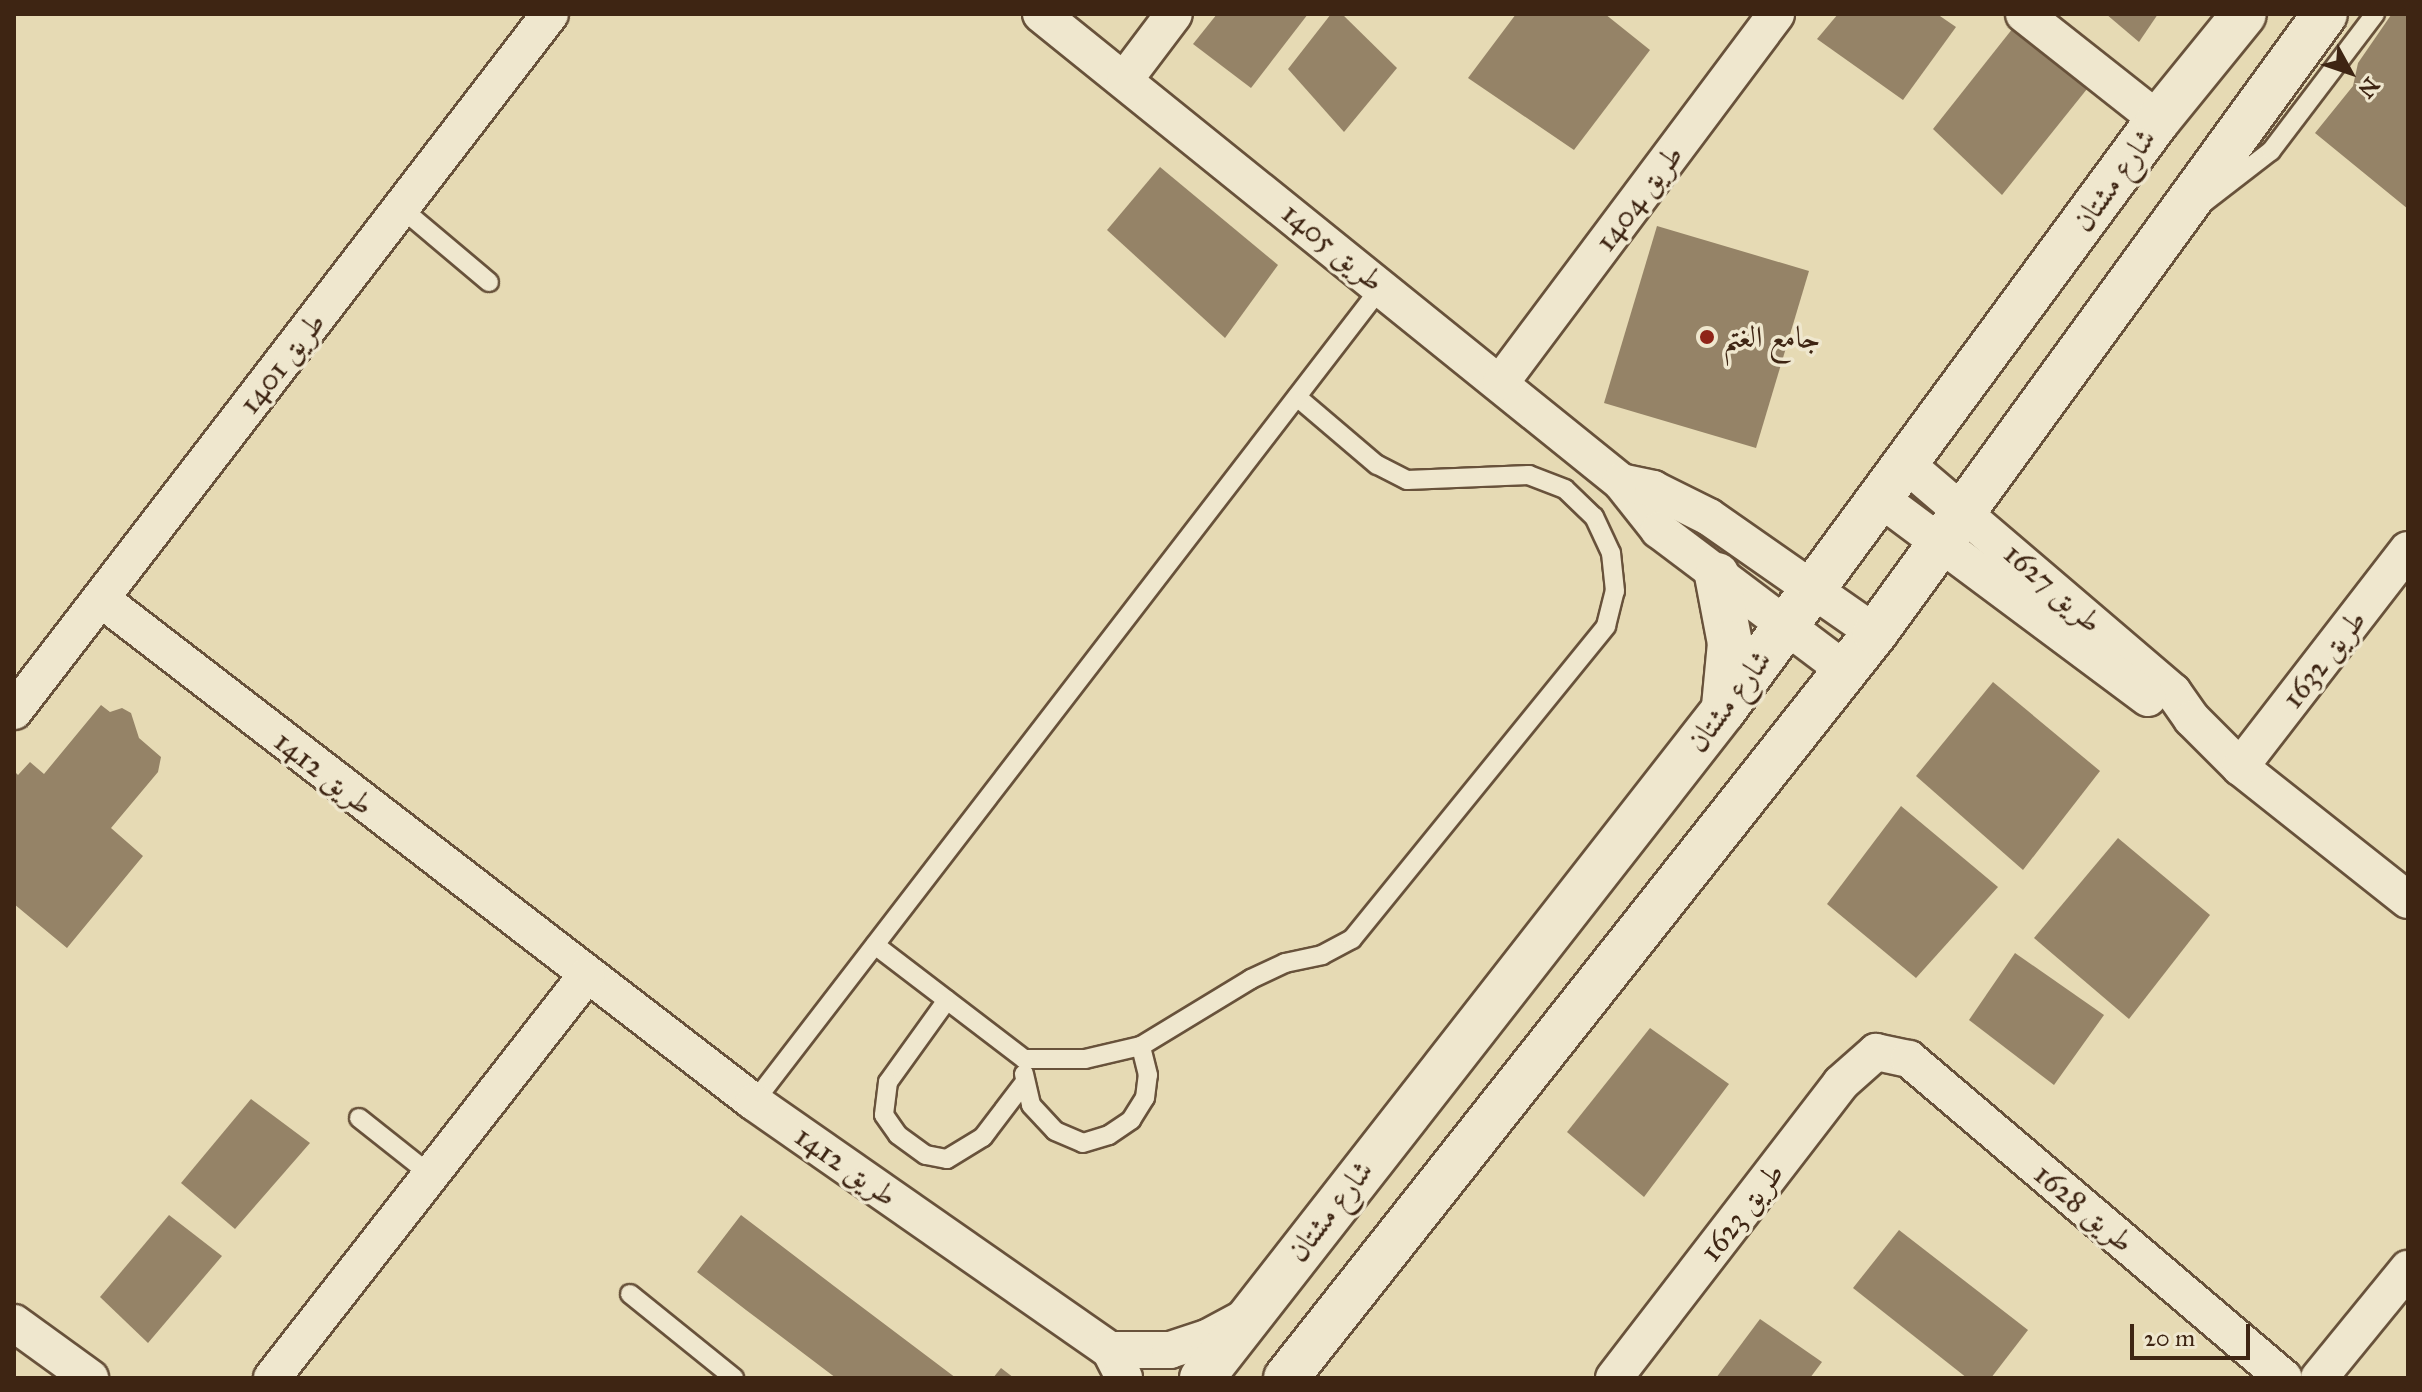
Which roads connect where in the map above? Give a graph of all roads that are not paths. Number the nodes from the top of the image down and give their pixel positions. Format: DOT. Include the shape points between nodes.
graph roads {
  1 [pos="550,14"];
  2 [pos="1041,14"];
  3 [pos="1174,14"];
  4 [pos="1776,14"];
  5 [pos="2024,14"];
  6 [pos="2244,14"];
  7 [pos="2325,14"];
  8 [pos="2375,14"];
  9 [pos="1125,79"];
  10 [pos="2158,120"];
  11 [pos="401,208"];
  12 [pos="2178,218"];
  13 [pos="489,282"];
  14 [pos="1382,286"];
  15 [pos="1501,382"];
  16 [pos="1297,397"];
  17 [pos="1906,464"];
  18 [pos="1621,482"];
  19 [pos="1881,499"];
  20 [pos="1954,529"];
  21 [pos="2408,550"];
  22 [pos="1717,575"];
  23 [pos="1814,587"];
  24 [pos="101,599"];
  25 [pos="1785,625"];
  26 [pos="1875,633"];
  27 [pos="1846,671"];
  28 [pos="14,711"];
  29 [pos="1723,711"];
  30 [pos="2240,767"];
  31 [pos="2408,900"];
  32 [pos="875,945"];
  33 [pos="586,976"];
  34 [pos="947,1000"];
  35 [pos="1141,1046"];
  36 [pos="1876,1052"];
  37 [pos="1024,1059"];
  38 [pos="1024,1083"];
  39 [pos="754,1102"];
  40 [pos="359,1118"];
  41 [pos="431,1175"];
  42 [pos="2408,1269"];
  43 [pos="630,1294"];
  44 [pos="1248,1316"];
  45 [pos="14,1323"];
  46 [pos="1117,1364"];
  47 [pos="90,1378"];
  48 [pos="272,1378"];
  49 [pos="734,1378"];
  50 [pos="1202,1378"];
  51 [pos="1286,1378"];
  52 [pos="1614,1378"];
  53 [pos="2284,1378"];
  54 [pos="2319,1378"];
  1 -- 11 [label="street, طريق 1401"];
  2 -- 9 [label="street, طريق 1405"];
  3 -- 9 [label="street"];
  4 -- 15 [label="street, طريق 1404"];
  5 -- 10 [label="street"];
  6 -- 10 [label="street, شارع مشتان"];
  7 -- 12 [label="street"];
  8 -- 12 [label="lane" via="2271,151 2228,187"];
  9 -- 14 [label="street, طريق 1405"];
  10 -- 17 [label="street, شارع مشتان"];
  11 -- 13 [label="lane"];
  11 -- 24 [label="street, طريق 1401"];
  12 -- 20 [label="street"];
  14 -- 15 [label="street, طريق 1405"];
  14 -- 16 [label="lane"];
  15 -- 18 [label="street, طريق 1405"];
  16 -- 32 [label="lane"];
  16 -- 35 [label="lane" via="1377,465 1407,480 1529,475 1565,489 1594,517 1611,553 1615,591 1606,626 1352,939 1251,979"];
  17 -- 19 [label="street, شارع مشتان"];
  17 -- 20 [label="street, طريق 1627"];
  18 -- 22 [label="street, طريق 1405" via="1659,530"];
  18 -- 23 [label="street, طريق 1405" via="1681,502"];
  19 -- 20 [label="street, طريق 1627"];
  19 -- 23 [label="street, شارع مشتان"];
  20 -- 26 [label="street"];
  20 -- 30 [label="street, طريق 1627" via="2160,708 2192,719"];
  21 -- 30 [label="street, طريق 1632"];
  22 -- 25 [label="street, طريق 1405"];
  22 -- 29 [label="street" via="1730,643"];
  23 -- 25 [label="street, شارع مشتان"];
  23 -- 26 [label="street, طريق 1405"];
  24 -- 28 [label="street, طريق 1401"];
  24 -- 33 [label="street, طريق 1412"];
  25 -- 27 [label="street, طريق 1405"];
  25 -- 29 [label="street, شارع مشتان"];
  26 -- 27 [label="street"];
  27 -- 51 [label="street"];
  29 -- 44 [label="street, شارع مشتان"];
  30 -- 31 [label="street, طريق 1627"];
  32 -- 34 [label="lane"];
  32 -- 39 [label="lane"];
  33 -- 39 [label="street, طريق 1412"];
  33 -- 41 [label="street"];
  34 -- 37 [label="lane"];
  34 -- 38 [label="lane" via="888,1082 884,1115 898,1135 926,1155 947,1159 983,1137"];
  35 -- 37 [label="lane" via="1085,1059"];
  35 -- 38 [label="lane" via="1148,1075 1145,1098 1131,1120 1109,1135 1083,1143 1055,1131 1031,1105"];
  36 -- 52 [label="street, طريق 1623" via="1841,1083"];
  36 -- 53 [label="street, طريق 1628" via="1909,1059"];
  37 -- 38 [label="lane"];
  39 -- 46 [label="street, طريق 1412"];
  40 -- 41 [label="lane"];
  41 -- 48 [label="street"];
  42 -- 54 [label="street"];
  43 -- 49 [label="lane"];
  44 -- 46 [label="street, طريق 1412" via="1207,1338"];
  44 -- 50 [label="street, شارع مشتان"];
  45 -- 47 [label="street"];
}
